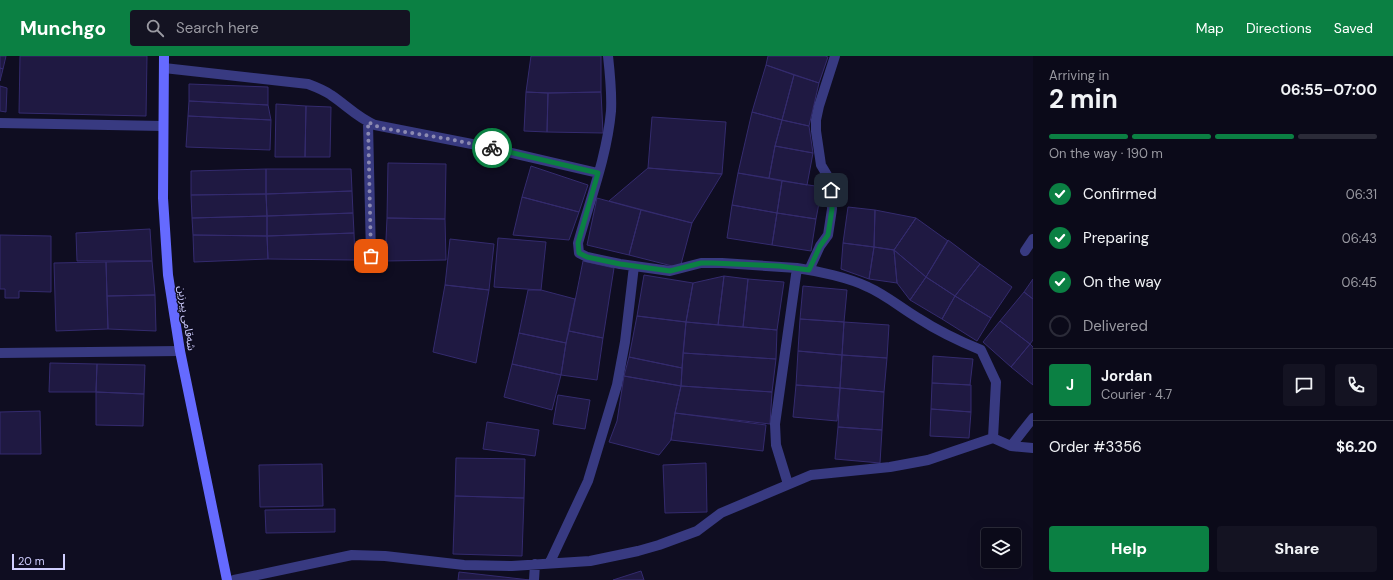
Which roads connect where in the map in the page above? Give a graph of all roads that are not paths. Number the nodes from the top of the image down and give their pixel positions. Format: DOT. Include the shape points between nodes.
graph roads {
  1 [pos="164,56"];
  2 [pos="608,56"];
  3 [pos="835,56"];
  4 [pos="164,68"];
  5 [pos="368,122"];
  6 [pos="0,123"];
  7 [pos="163,126"];
  8 [pos="598,173"];
  9 [pos="1033,239"];
  10 [pos="1025,251"];
  11 [pos="371,256"];
  12 [pos="634,266"];
  13 [pos="797,268"];
  14 [pos="809,270"];
  15 [pos="180,351"];
  16 [pos="0,352"];
  17 [pos="1033,418"];
  18 [pos="993,438"];
  19 [pos="1011,446"];
  20 [pos="1033,448"];
  21 [pos="788,484"];
  22 [pos="550,562"];
  23 [pos="535,564"];
  24 [pos="227,580"];
  25 [pos="234,580"];
  26 [pos="534,580"];
  1 -- 4 [label="street, شەقامی پیرزین"];
  2 -- 8 [label="street" via="611,82 610,112"];
  3 -- 14 [label="street" via="816,120 821,165 831,190 832,209 828,235"];
  4 -- 5 [label="street" via="308,84 320,88"];
  4 -- 7 [label="street, شەقامی پیرزین"];
  5 -- 8 [label="street" via="381,128 449,139"];
  5 -- 11 [label="street"];
  6 -- 7 [label="street"];
  7 -- 15 [label="street, شەقامی پیرزین" via="165,236 168,275"];
  8 -- 12 [label="street" via="578,243 579,253 587,257"];
  9 -- 10 [label="street"];
  12 -- 13 [label="street" via="670,271 701,263"];
  12 -- 22 [label="street" via="617,386 588,480"];
  13 -- 14 [label="street"];
  13 -- 21 [label="street" via="775,424 776,445"];
  14 -- 18 [label="street" via="867,286 943,334 981,350 996,382"];
  15 -- 16 [label="street"];
  15 -- 24 [label="street, شەقامی پیرزین"];
  17 -- 19 [label="street"];
  18 -- 19 [label="street"];
  18 -- 21 [label="street" via="928,460 890,467 811,475"];
  19 -- 20 [label="street"];
  21 -- 22 [label="street" via="721,513 697,531 638,552 590,561"];
  22 -- 23 [label="street"];
  23 -- 25 [label="street" via="464,565 352,555"];
  23 -- 26 [label="street"];
}
